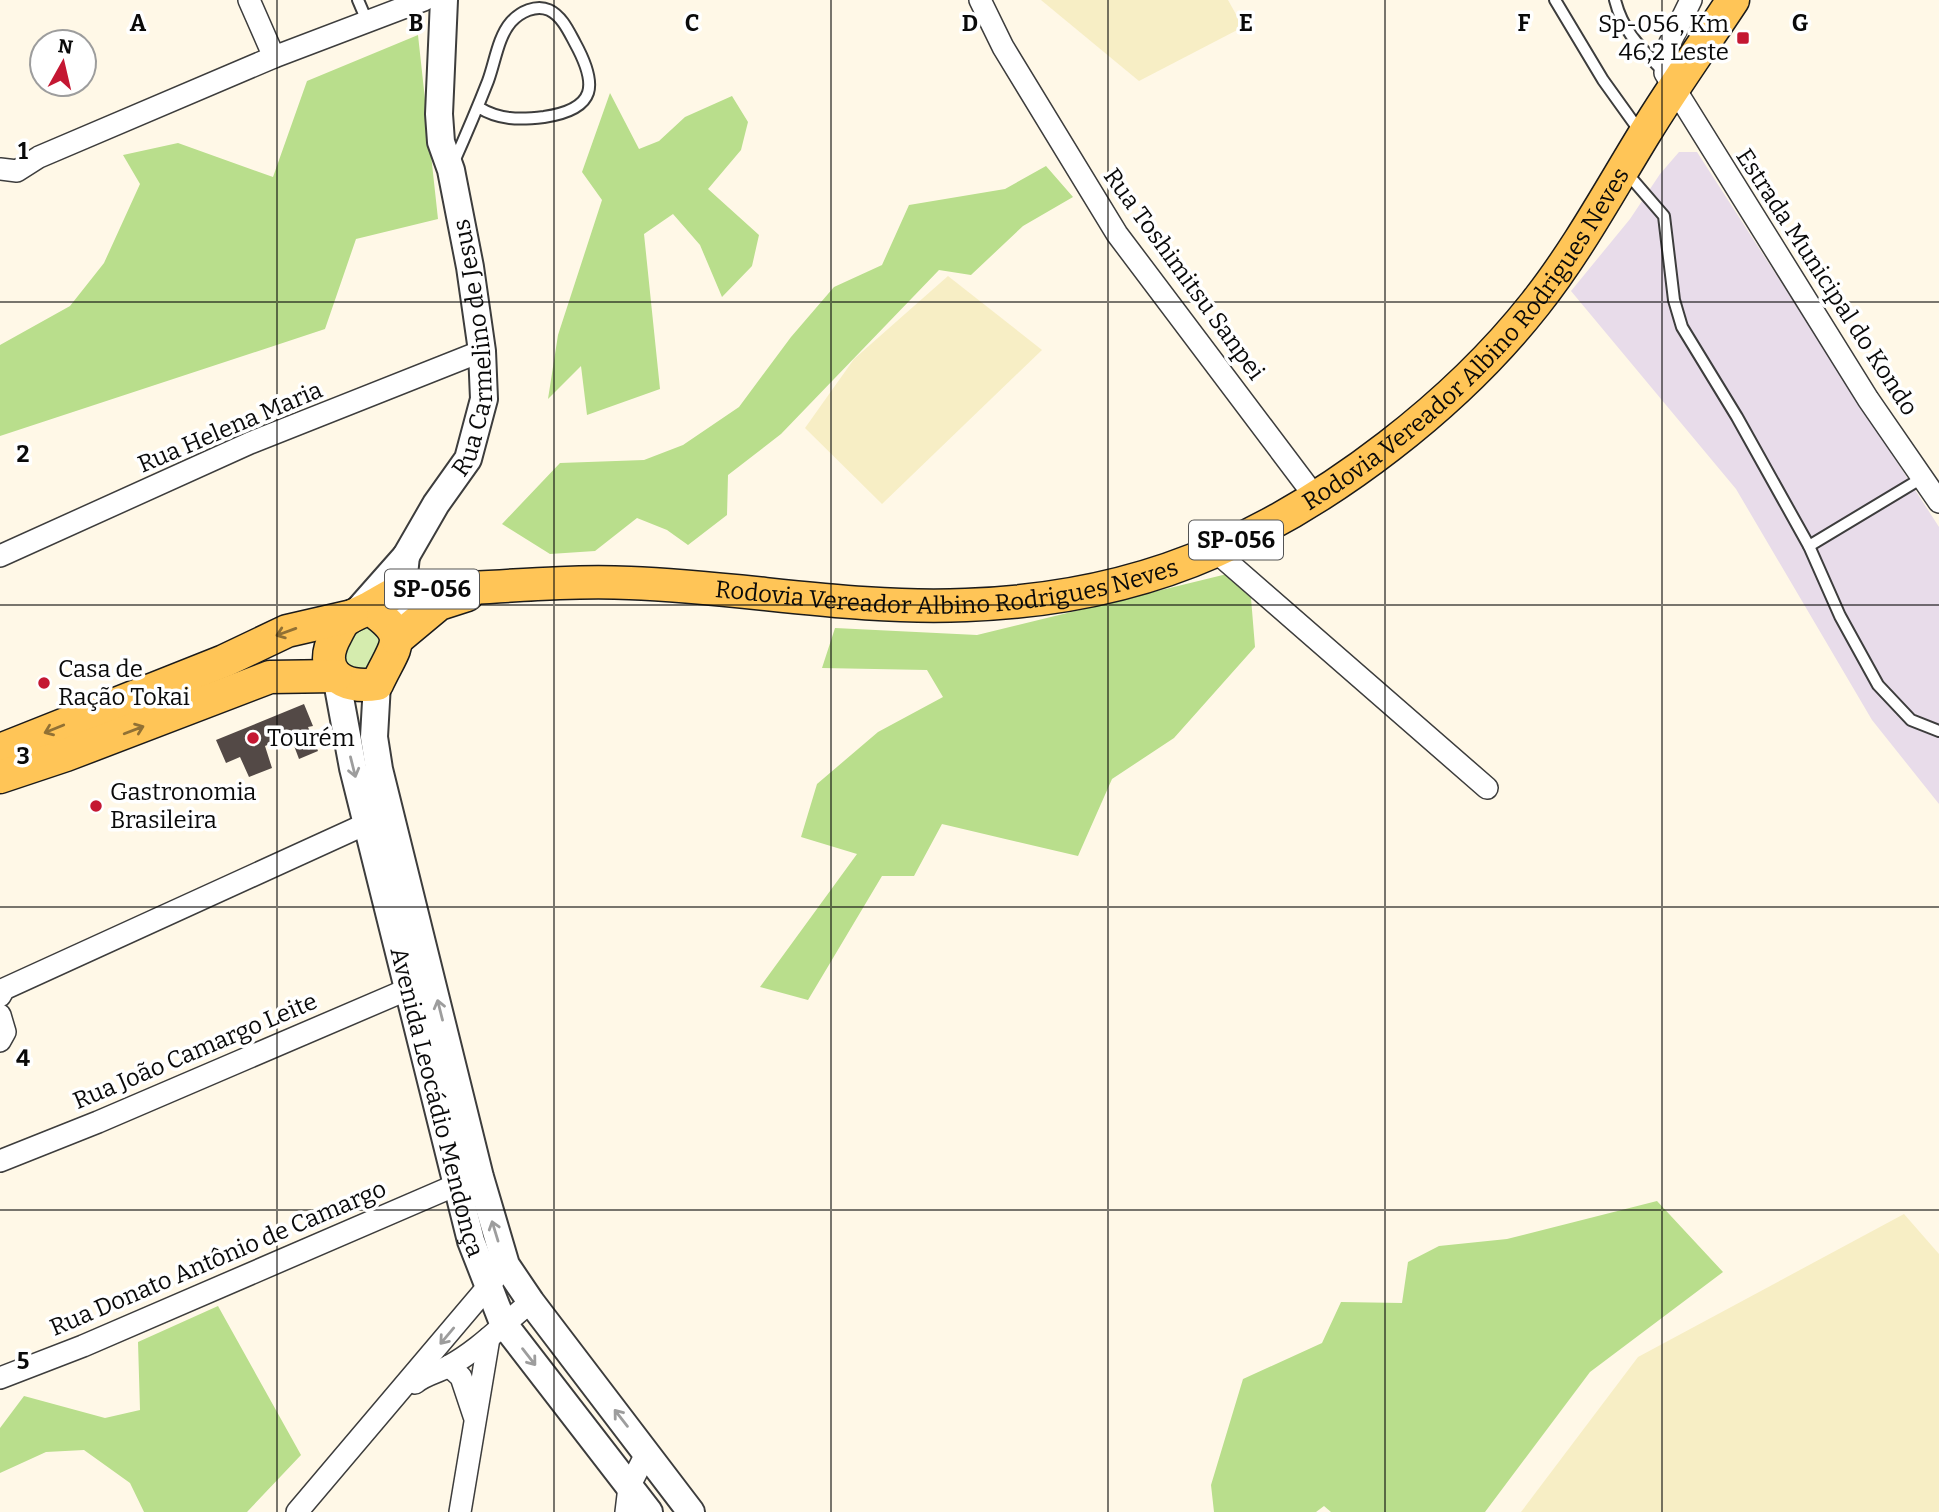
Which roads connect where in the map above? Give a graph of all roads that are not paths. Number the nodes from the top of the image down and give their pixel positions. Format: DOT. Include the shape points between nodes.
graph roads {
  1 [pos="249,0"];
  2 [pos="358,0"];
  3 [pos="444,0"];
  4 [pos="980,0"];
  5 [pos="1555,0"];
  6 [pos="1615,0"];
  7 [pos="1691,0"];
  8 [pos="1733,0"];
  9 [pos="418,1"];
  10 [pos="367,22"];
  11 [pos="274,57"];
  12 [pos="1669,81"];
  13 [pos="478,107"];
  14 [pos="1643,136"];
  15 [pos="451,170"];
  16 [pos="1624,170"];
  17 [pos="6,174"];
  18 [pos="482,351"];
  19 [pos="1922,478"];
  20 [pos="1316,498"];
  21 [pos="1939,502"];
  22 [pos="1809,546"];
  23 [pos="1215,551"];
  24 [pos="0,555"];
  25 [pos="406,556"];
  26 [pos="499,586"];
  27 [pos="401,591"];
  28 [pos="361,612"];
  29 [pos="397,640"];
  30 [pos="336,676"];
  31 [pos="377,684"];
  32 [pos="1939,731"];
  33 [pos="0,750"];
  34 [pos="0,777"];
  35 [pos="1487,788"];
  36 [pos="368,823"];
  37 [pos="421,983"];
  38 [pos="0,996"];
  39 [pos="0,1015"];
  40 [pos="0,1041"];
  41 [pos="0,1161"];
  42 [pos="456,1185"];
  43 [pos="506,1265"];
  44 [pos="489,1286"];
  45 [pos="531,1302"];
  46 [pos="496,1331"];
  47 [pos="449,1366"];
  48 [pos="0,1378"];
  49 [pos="397,1397"];
  50 [pos="475,1418"];
  51 [pos="647,1452"];
  52 [pos="628,1500"];
  53 [pos="297,1512"];
  54 [pos="460,1512"];
  55 [pos="649,1512"];
  56 [pos="691,1512"];
  1 -- 11 [label="street"];
  2 -- 10 [label="lane"];
  3 -- 15 [label="street, Rua Carmelino de Jesus" via="439,114 441,142"];
  4 -- 20 [label="street, Rua Toshimitsu Sanpei" via="1003,47 1117,234"];
  5 -- 14 [label="lane"];
  6 -- 12 [label="lane" via="1626,32"];
  7 -- 12 [label="street" via="1668,47"];
  8 -- 12 [label="main road, Rodovia Vereador Albino Rodrigues Neves / SP-056"];
  9 -- 10 [label="street"];
  10 -- 11 [label="street"];
  11 -- 17 [label="street"];
  12 -- 14 [label="main road, Rodovia Vereador Albino Rodrigues Neves / SP-056"];
  12 -- 19 [label="street, Estrada Municipal do Kondo"];
  13 -- 13 [label="lane" via="511,22 534,8 549,10 565,24 583,58 591,84 589,95 552,115 522,120"];
  13 -- 15 [label="lane"];
  14 -- 16 [label="main road, Rodovia Vereador Albino Rodrigues Neves / SP-056"];
  15 -- 18 [label="street, Rua Carmelino de Jesus"];
  16 -- 20 [label="main road, Rodovia Vereador Albino Rodrigues Neves / SP-056" via="1536,303 1507,336 1408,432"];
  16 -- 22 [label="lane" via="1664,216 1674,300 1682,327"];
  18 -- 24 [label="street, Rua Helena Maria" via="250,443"];
  18 -- 25 [label="street, Rua Carmelino de Jesus" via="484,399 468,459"];
  19 -- 21 [label="street, Estrada Municipal do Kondo"];
  19 -- 22 [label="lane"];
  20 -- 23 [label="main road, Rodovia Vereador Albino Rodrigues Neves / SP-056"];
  22 -- 32 [label="lane" via="1878,685 1911,720"];
  23 -- 26 [label="main road, Rodovia Vereador Albino Rodrigues Neves / SP-056" via="1087,592 967,606 913,606 630,583"];
  23 -- 35 [label="street"];
  25 -- 27 [label="street, Rua Carmelino de Jesus"];
  25 -- 28 [label="street, Rua Carmelino de Jesus"];
  26 -- 27 [label="main road, Rodovia Vereador Albino Rodrigues Neves / SP-056"];
  26 -- 29 [label="main road" via="439,604"];
  27 -- 28 [label="main road, Rodovia Vereador Albino Rodrigues Neves / SP-056"];
  27 -- 29 [label="street, Rua Carmelino de Jesus"];
  28 -- 29 [label="main road" via="389,623"];
  28 -- 30 [label="main road" via="344,621 328,652"];
  28 -- 33 [label="main road, Rodovia Vereador Albino Rodrigues Neves / SP-056, one-way" via="287,631 224,661"];
  29 -- 31 [label="main road"];
  30 -- 31 [label="main road" via="361,687"];
  34 -- 30 [label="main road, one-way" via="270,677"];
  30 -- 36 [label="street, Avenida Leocádio Mendonça, one-way"];
  31 -- 37 [label="street, Avenida Leocádio Mendonça" via="374,737"];
  36 -- 37 [label="street, Avenida Leocádio Mendonça"];
  36 -- 38 [label="street" via="4,989"];
  37 -- 41 [label="street, Rua João Camargo Leite"];
  37 -- 42 [label="street, Avenida Leocádio Mendonça"];
  43 -- 37 [label="street, Avenida Leocádio Mendonça, one-way"];
  39 -- 40 [label="street" via="5,1032"];
  42 -- 44 [label="street, Avenida Leocádio Mendonça"];
  42 -- 48 [label="street, Rua Donato Antônio de Camargo"];
  43 -- 44 [label="street"];
  43 -- 45 [label="street, Avenida Leocádio Mendonça"];
  44 -- 46 [label="street, Avenida Leocádio Mendonça"];
  44 -- 49 [label="street, one-way"];
  45 -- 46 [label="street"];
  51 -- 45 [label="street, Avenida Leocádio Mendonça, one-way"];
  46 -- 47 [label="street"];
  46 -- 50 [label="street"];
  46 -- 52 [label="street, Avenida Leocádio Mendonça, one-way"];
  47 -- 49 [label="street" via="424,1375"];
  47 -- 50 [label="street" via="461,1377"];
  49 -- 53 [label="street"];
  50 -- 54 [label="street"];
  51 -- 52 [label="street"];
  51 -- 56 [label="street, Avenida Leocádio Mendonça"];
  52 -- 55 [label="street, Avenida Leocádio Mendonça"];
}
